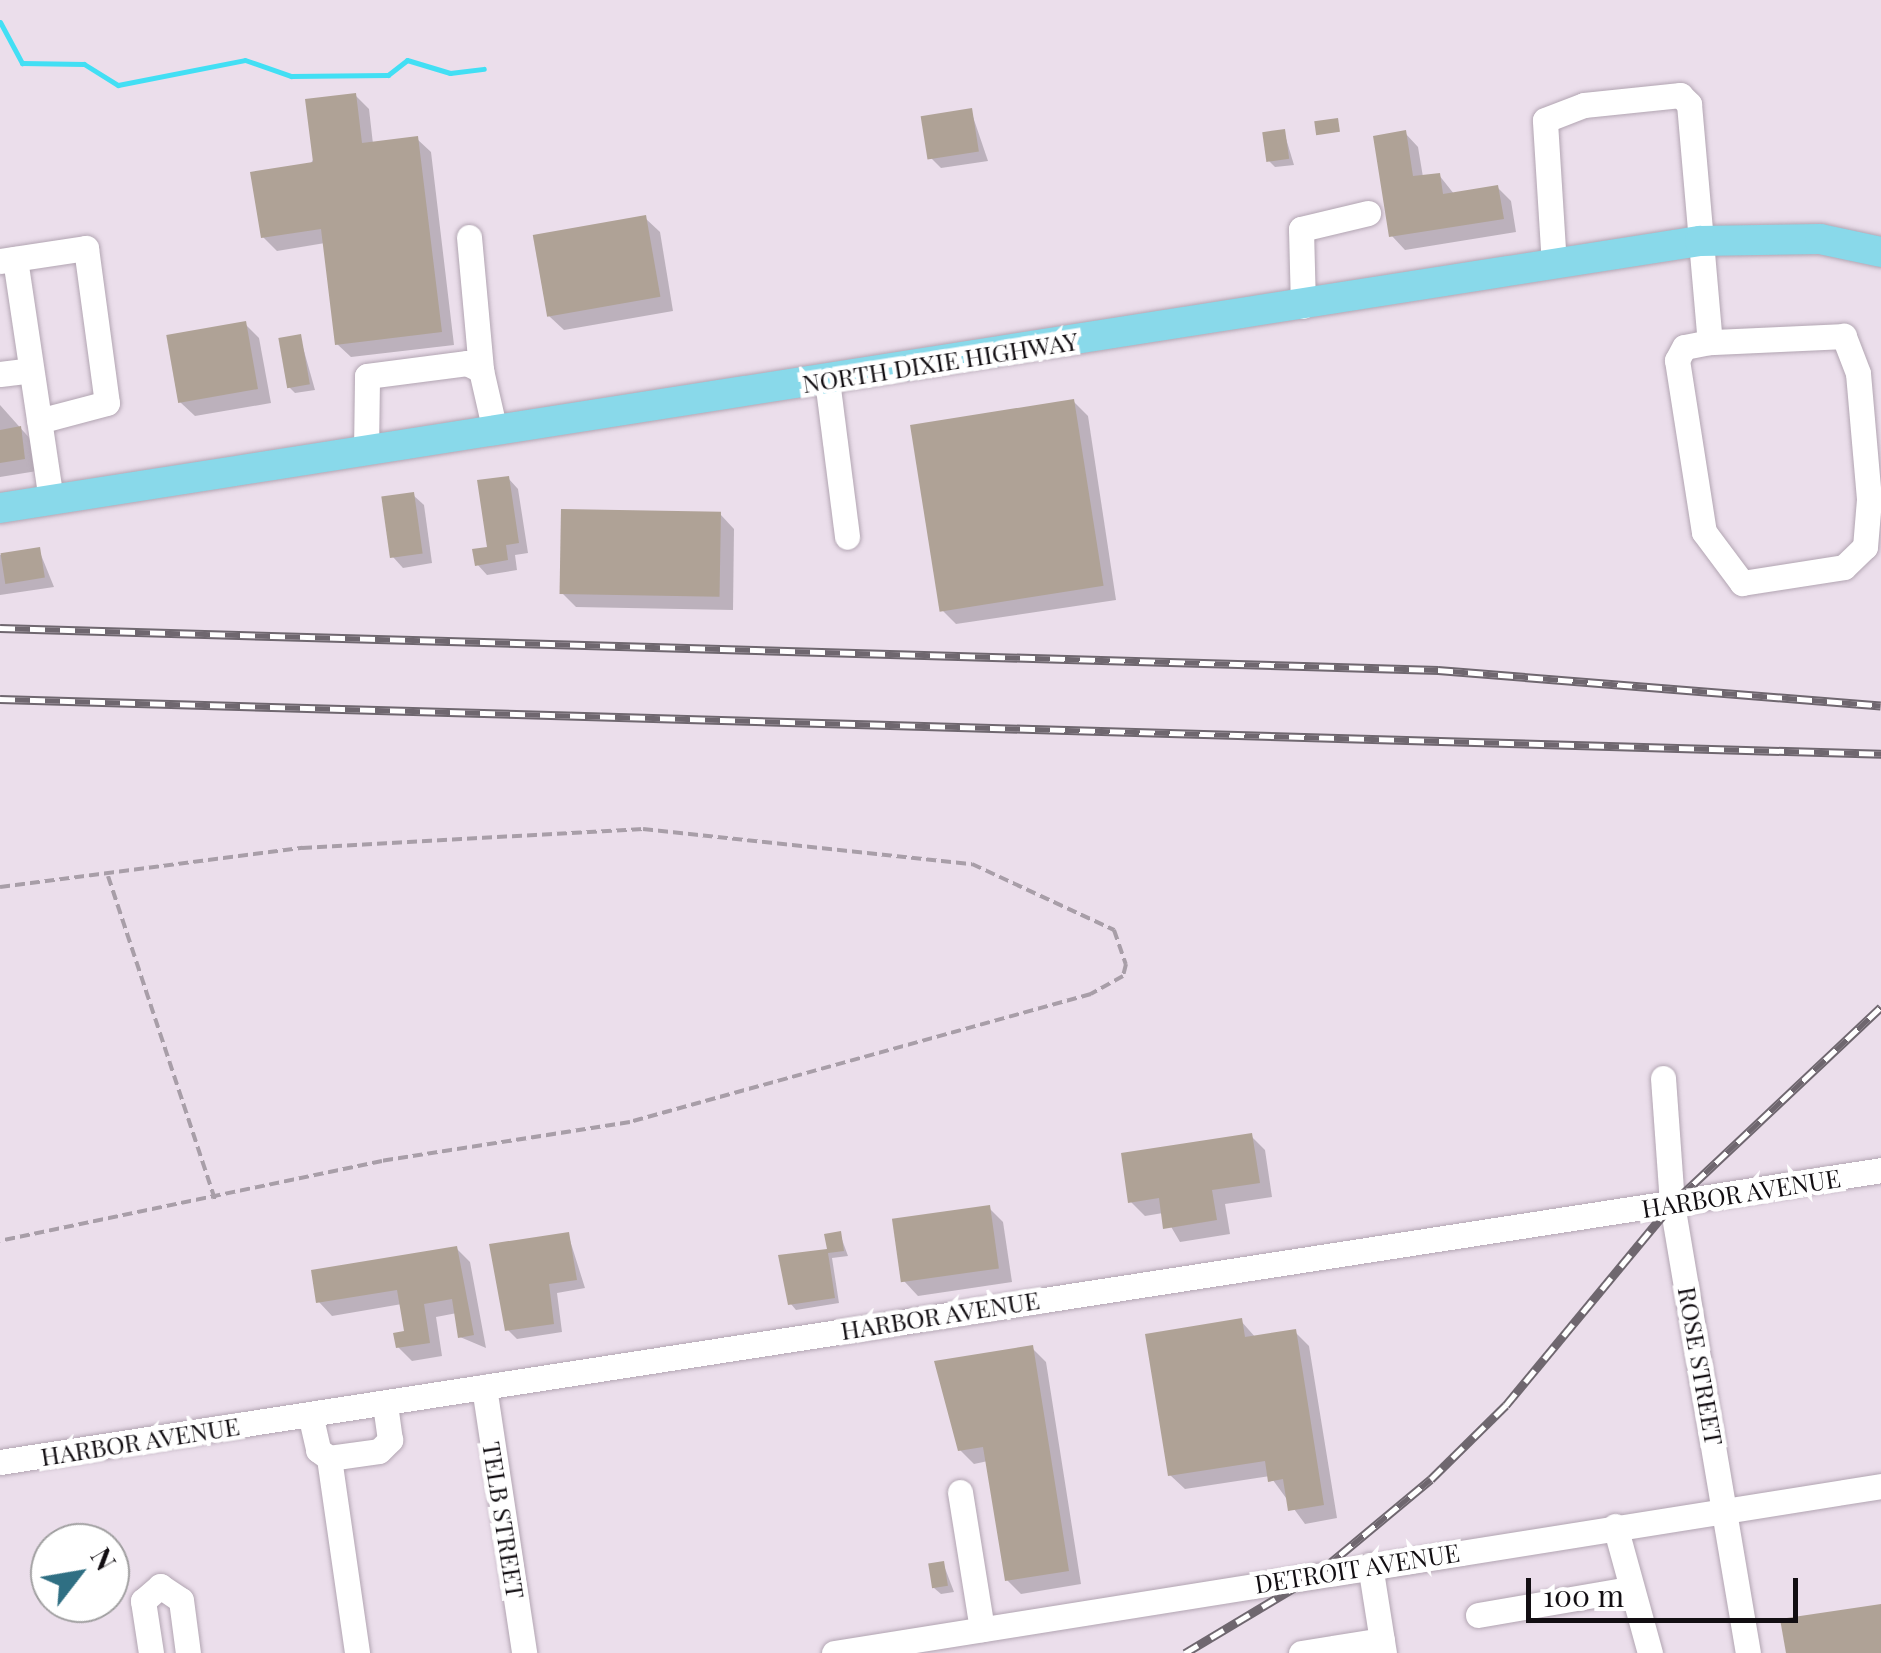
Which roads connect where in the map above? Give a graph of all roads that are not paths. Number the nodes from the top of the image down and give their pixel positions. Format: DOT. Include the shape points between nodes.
graph roads {
  1 [pos="1368,213"];
  2 [pos="468,236"];
  3 [pos="1700,241"];
  4 [pos="1881,252"];
  5 [pos="7,260"];
  6 [pos="1554,265"];
  7 [pos="1303,306"];
  8 [pos="1710,342"];
  9 [pos="31,370"];
  10 [pos="481,370"];
  11 [pos="0,374"];
  12 [pos="827,380"];
  13 [pos="39,421"];
  14 [pos="495,431"];
  15 [pos="366,451"];
  16 [pos="51,500"];
  17 [pos="0,508"];
  18 [pos="847,537"];
  19 [pos="1662,1078"];
  20 [pos="1881,1170"];
  21 [pos="1672,1204"];
  22 [pos="484,1387"];
  23 [pos="385,1402"];
  24 [pos="310,1414"];
  25 [pos="329,1458"];
  26 [pos="0,1462"];
  27 [pos="1881,1486"];
  28 [pos="960,1492"];
  29 [pos="1727,1508"];
  30 [pos="1616,1526"];
  31 [pos="1370,1566"];
  32 [pos="1628,1588"];
  33 [pos="1478,1615"];
  34 [pos="982,1629"];
  35 [pos="1383,1646"];
  36 [pos="1744,1652"];
  37 [pos="151,1653"];
  38 [pos="188,1653"];
  39 [pos="357,1653"];
  40 [pos="524,1653"];
  41 [pos="834,1653"];
  42 [pos="1302,1653"];
  43 [pos="1650,1653"];
  1 -- 7 [label="street" via="1301,230"];
  2 -- 10 [label="street"];
  3 -- 4 [label="main road, NORTH DIXIE HIGHWAY" via="1820,239"];
  3 -- 6 [label="main road, NORTH DIXIE HIGHWAY"];
  3 -- 6 [label="street" via="1689,104 1680,95 1584,105 1545,120 1540,132"];
  3 -- 8 [label="street"];
  5 -- 9 [label="street"];
  5 -- 13 [label="street" via="86,248 106,404"];
  6 -- 7 [label="main road, NORTH DIXIE HIGHWAY"];
  7 -- 12 [label="main road, NORTH DIXIE HIGHWAY"];
  8 -- 8 [label="street" via="1684,347 1676,360 1704,532 1723,566 1742,584 1844,567 1865,548 1869,499 1858,373 1844,336"];
  9 -- 11 [label="street"];
  9 -- 13 [label="street"];
  10 -- 14 [label="street"];
  10 -- 15 [label="street" via="467,364 367,376"];
  12 -- 14 [label="main road, NORTH DIXIE HIGHWAY"];
  12 -- 18 [label="street"];
  13 -- 16 [label="street"];
  14 -- 15 [label="main road, NORTH DIXIE HIGHWAY"];
  15 -- 16 [label="main road, NORTH DIXIE HIGHWAY"];
  16 -- 17 [label="main road, NORTH DIXIE HIGHWAY"];
  19 -- 21 [label="street, ROSE STREET"];
  20 -- 21 [label="street, HARBOR AVENUE"];
  21 -- 22 [label="street, HARBOR AVENUE"];
  21 -- 29 [label="street, ROSE STREET"];
  22 -- 23 [label="street, HARBOR AVENUE"];
  22 -- 40 [label="street, TELB STREET"];
  23 -- 24 [label="street, HARBOR AVENUE"];
  23 -- 25 [label="street" via="390,1440 379,1451"];
  24 -- 25 [label="street" via="318,1450"];
  24 -- 26 [label="street, HARBOR AVENUE"];
  25 -- 39 [label="street"];
  27 -- 29 [label="street, DETROIT AVENUE"];
  28 -- 34 [label="street"];
  29 -- 30 [label="street, DETROIT AVENUE"];
  29 -- 36 [label="street, ROSE STREET"];
  30 -- 31 [label="street, DETROIT AVENUE"];
  30 -- 32 [label="street"];
  31 -- 34 [label="street, DETROIT AVENUE"];
  31 -- 35 [label="street"];
  32 -- 33 [label="street"];
  32 -- 43 [label="street"];
  34 -- 41 [label="street, DETROIT AVENUE"];
  35 -- 42 [label="street"];
  37 -- 38 [label="street" via="143,1601 160,1586 181,1600"];
}
